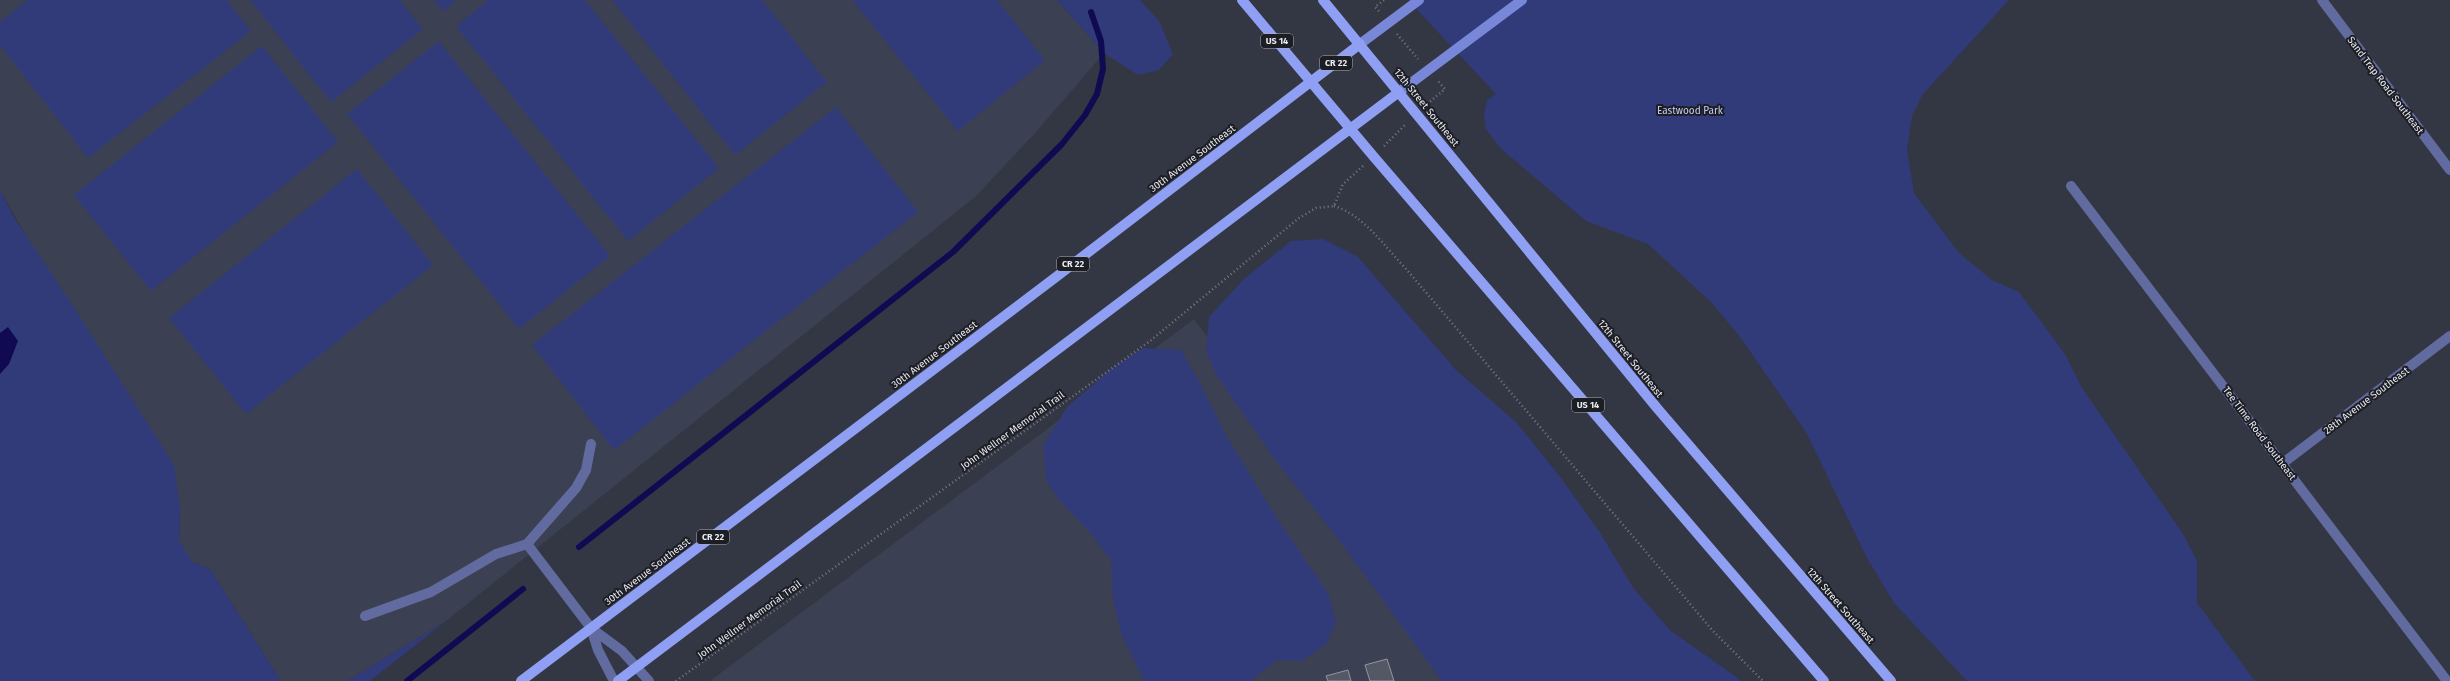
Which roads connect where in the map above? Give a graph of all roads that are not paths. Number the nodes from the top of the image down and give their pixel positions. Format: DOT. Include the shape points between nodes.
graph roads {
  1 [pos="1242,0"];
  2 [pos="1323,0"];
  3 [pos="1419,0"];
  4 [pos="1522,0"];
  5 [pos="2322,0"];
  6 [pos="1360,44"];
  7 [pos="1312,83"];
  8 [pos="1399,92"];
  9 [pos="1350,129"];
  10 [pos="2450,170"];
  11 [pos="2071,186"];
  12 [pos="2450,336"];
  13 [pos="591,444"];
  14 [pos="2282,463"];
  15 [pos="527,544"];
  16 [pos="365,616"];
  17 [pos="591,628"];
  18 [pos="638,666"];
  19 [pos="521,681"];
  20 [pos="614,681"];
  21 [pos="618,681"];
  22 [pos="649,681"];
  23 [pos="1824,681"];
  24 [pos="1891,681"];
  25 [pos="2447,681"];
  1 -- 7 [label="main road, US 14"];
  2 -- 6 [label="main road, 12th Street Southeast"];
  3 -- 6 [label="street"];
  4 -- 8 [label="street"];
  5 -- 10 [label="street, Sand Trap Road Southeast"];
  6 -- 7 [label="main road, 30th Avenue Southeast / CR 22"];
  6 -- 8 [label="main road, 12th Street Southeast"];
  7 -- 9 [label="main road, US 14"];
  7 -- 17 [label="main road, 30th Avenue Southeast / CR 22"];
  8 -- 9 [label="main road"];
  8 -- 24 [label="main road, 12th Street Southeast" via="1657,408"];
  9 -- 18 [label="main road"];
  9 -- 23 [label="main road, US 14"];
  11 -- 14 [label="street, Tee Time Road Southeast"];
  12 -- 14 [label="street, 28th Avenue Southeast"];
  13 -- 15 [label="street" via="586,470 576,488"];
  14 -- 25 [label="street, Tee Time Road Southeast"];
  15 -- 16 [label="street" via="496,554 431,592"];
  15 -- 17 [label="street"];
  17 -- 18 [label="street"];
  17 -- 19 [label="main road, 30th Avenue Southeast / CR 22"];
  17 -- 20 [label="street"];
  18 -- 21 [label="main road"];
  18 -- 22 [label="street"];
}
